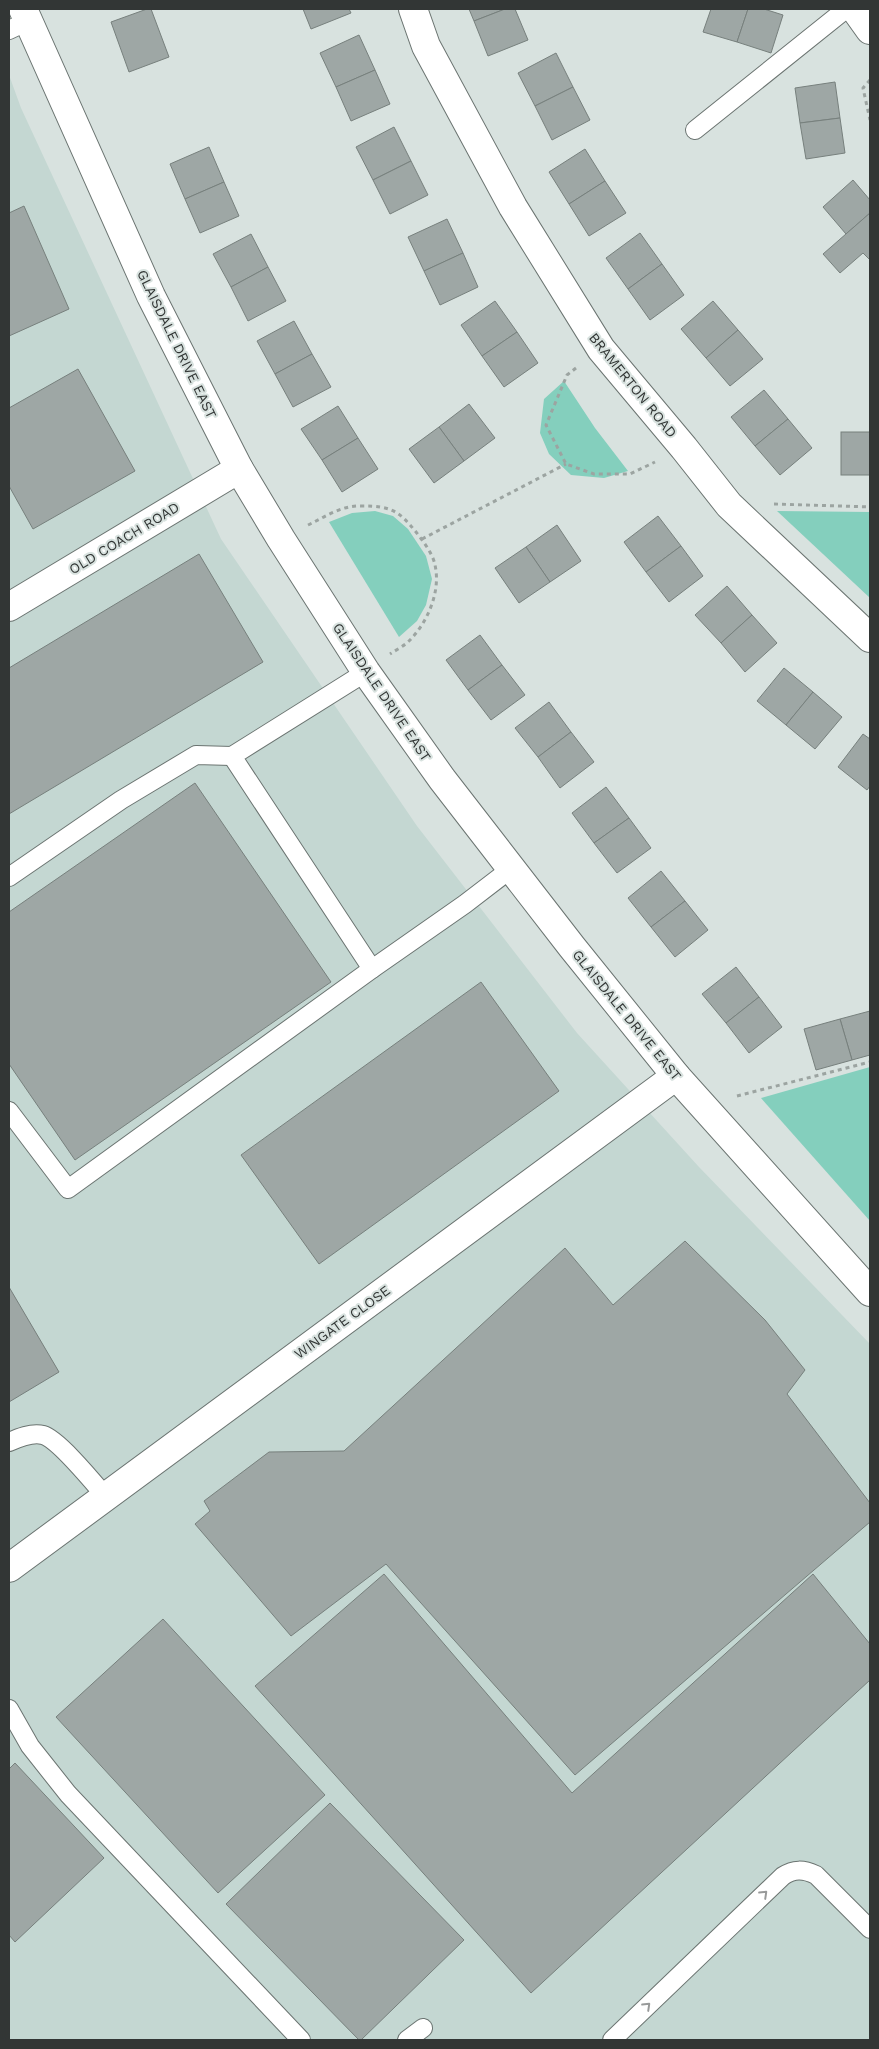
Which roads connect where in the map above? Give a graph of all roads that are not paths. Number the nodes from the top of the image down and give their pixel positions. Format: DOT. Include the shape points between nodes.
graph roads {
  1 [pos="413,9"];
  2 [pos="846,9"];
  3 [pos="855,9"];
  4 [pos="20,20"];
  5 [pos="870,30"];
  6 [pos="695,130"];
  7 [pos="239,469"];
  8 [pos="9,607"];
  9 [pos="870,638"];
  10 [pos="366,672"];
  11 [pos="232,756"];
  12 [pos="512,868"];
  13 [pos="9,877"];
  14 [pos="372,968"];
  15 [pos="676,1076"];
  16 [pos="9,1112"];
  17 [pos="870,1292"];
  18 [pos="9,1442"];
  19 [pos="106,1497"];
  20 [pos="9,1568"];
  21 [pos="9,1709"];
  22 [pos="870,1929"];
  23 [pos="423,2028"];
  24 [pos="301,2040"];
  25 [pos="407,2040"];
  26 [pos="612,2040"];
  1 -- 9 [label="street, BRAMERTON ROAD" via="426,46 513,207 601,350 729,505"];
  2 -- 6 [label="lane"];
  3 -- 5 [label="street"];
  4 -- 7 [label="street, GLAISDALE DRIVE EAST" via="151,296"];
  7 -- 8 [label="street, OLD COACH ROAD"];
  7 -- 10 [label="street, GLAISDALE DRIVE EAST"];
  10 -- 11 [label="lane"];
  10 -- 12 [label="street, GLAISDALE DRIVE EAST" via="442,779"];
  11 -- 13 [label="lane" via="196,755 121,800"];
  11 -- 14 [label="lane"];
  12 -- 14 [label="lane" via="466,904"];
  12 -- 15 [label="street, GLAISDALE DRIVE EAST"];
  14 -- 16 [label="lane" via="68,1189"];
  15 -- 17 [label="street, GLAISDALE DRIVE EAST"];
  15 -- 19 [label="street, WINGATE CLOSE"];
  18 -- 19 [label="lane" via="23,1436 43,1435 58,1445"];
  19 -- 20 [label="street, WINGATE CLOSE"];
  21 -- 24 [label="lane" via="30,1746 68,1794"];
  26 -- 22 [label="lane, one-way" via="782,1876 791,1871 807,1871 816,1875"];
  23 -- 25 [label="lane"];
}
